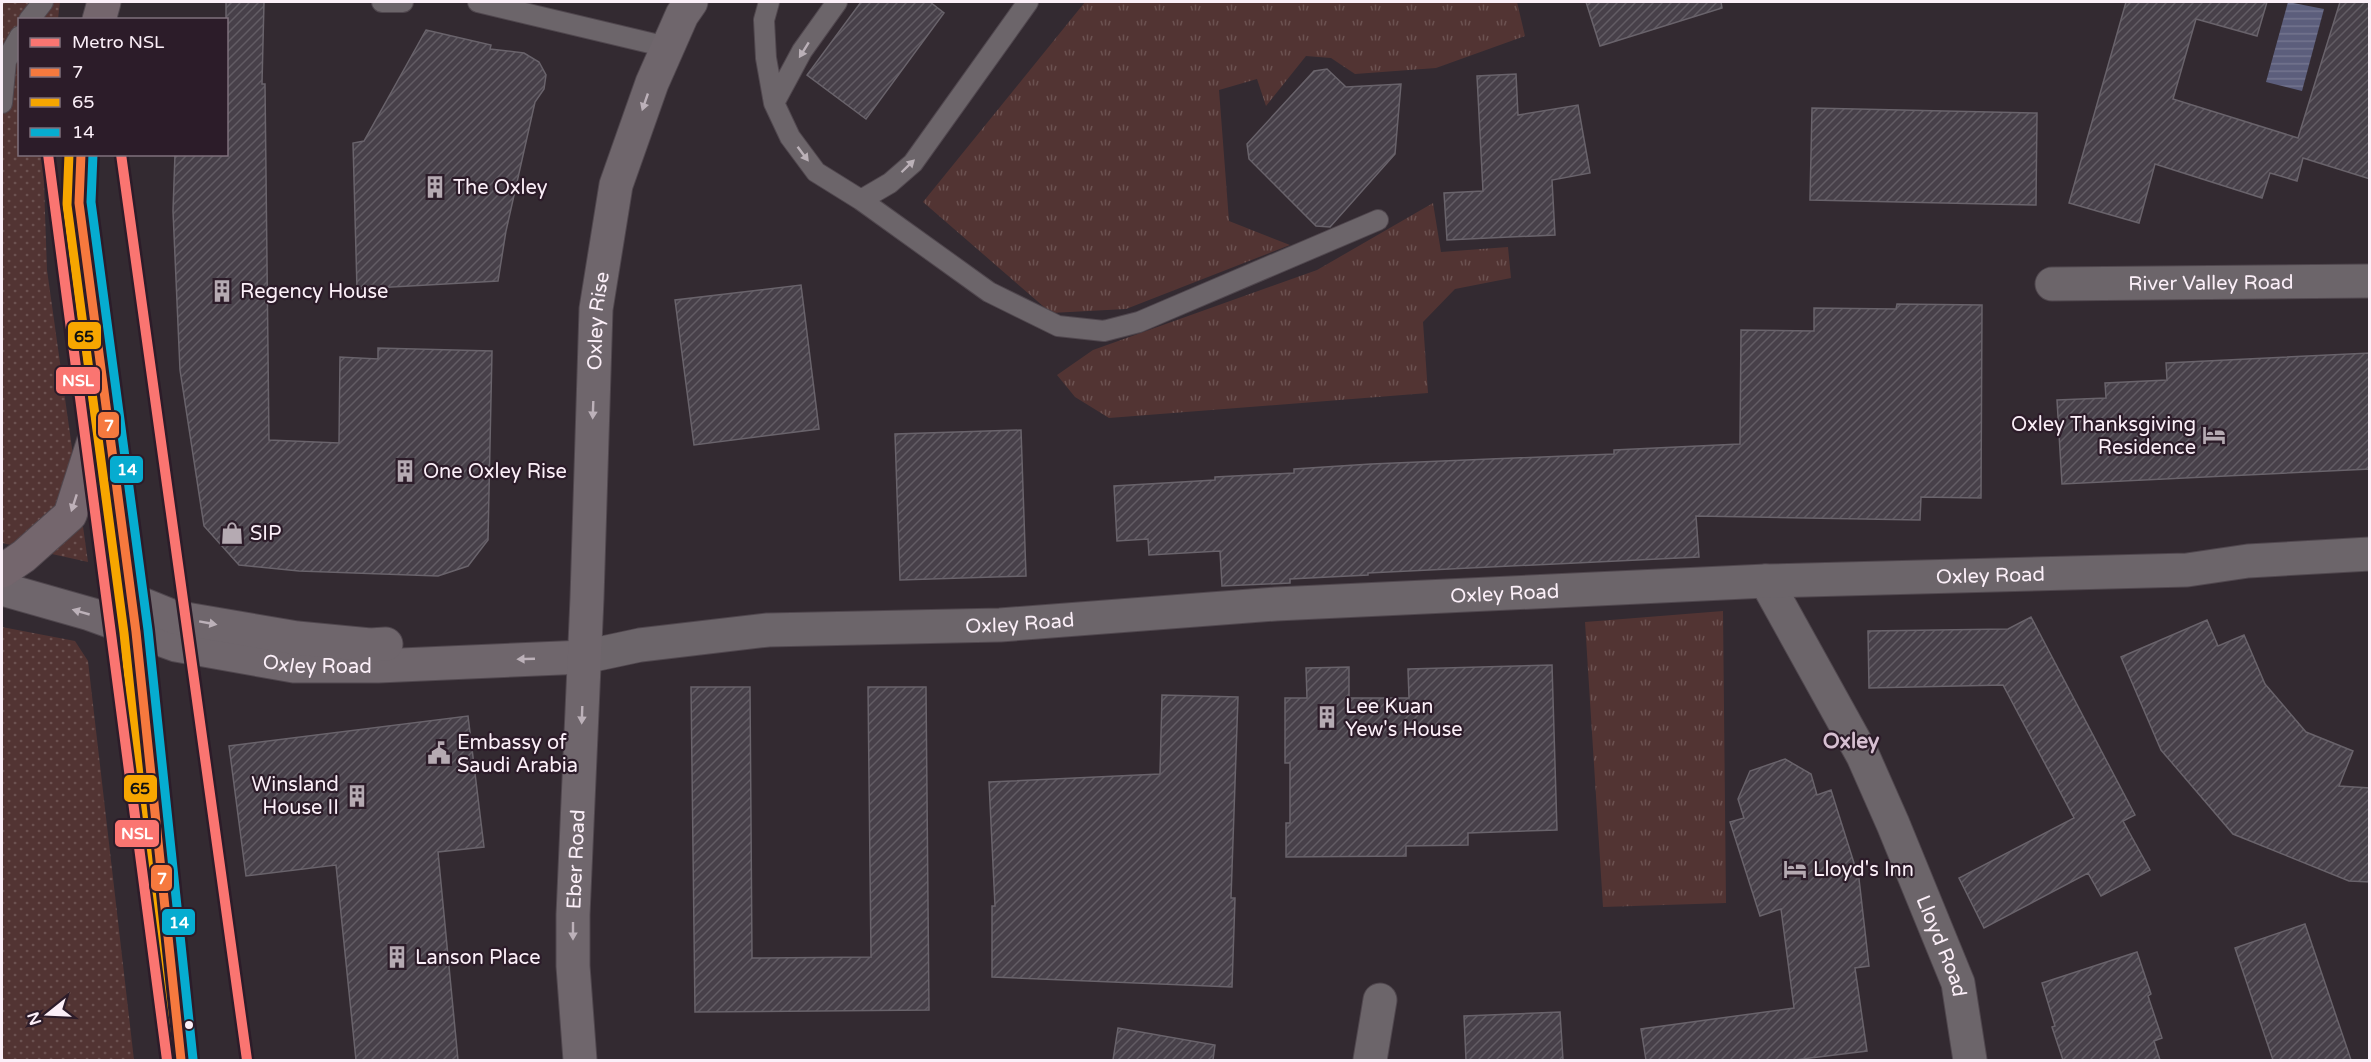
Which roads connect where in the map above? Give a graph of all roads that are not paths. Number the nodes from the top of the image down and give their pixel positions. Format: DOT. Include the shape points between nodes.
graph roads {
  1 [pos="43,2"];
  2 [pos="104,2"];
  3 [pos="382,2"];
  4 [pos="403,2"];
  5 [pos="478,2"];
  6 [pos="691,2"];
  7 [pos="769,2"];
  8 [pos="837,2"];
  9 [pos="1028,2"];
  10 [pos="31,18"];
  11 [pos="100,18"];
  12 [pos="18,40"];
  13 [pos="667,47"];
  14 [pos="2,103"];
  15 [pos="774,103"];
  16 [pos="81,156"];
  17 [pos="861,200"];
  18 [pos="1378,220"];
  19 [pos="2370,281"];
  20 [pos="2052,284"];
  21 [pos="105,407"];
  22 [pos="2370,554"];
  23 [pos="2,571"];
  24 [pos="1766,581"];
  25 [pos="2,589"];
  26 [pos="132,600"];
  27 [pos="136,632"];
  28 [pos="585,646"];
  29 [pos="1380,1000"];
  30 [pos="181,1060"];
  31 [pos="580,1060"];
  32 [pos="1370,1060"];
  33 [pos="1970,1060"];
  1 -- 10 [label="lane"];
  2 -- 11 [label="main road"];
  3 -- 4 [label="lane"];
  5 -- 13 [label="lane"];
  6 -- 13 [label="main road, Oxley Rise"];
  7 -- 15 [label="lane" via="764,20"];
  8 -- 15 [label="lane, one-way" via="802,51"];
  17 -- 9 [label="lane, one-way" via="913,163"];
  12 -- 14 [label="lane" via="6,61"];
  13 -- 28 [label="main road, Oxley Rise, one-way" via="616,185 596,309"];
  15 -- 17 [label="lane, one-way" via="790,136 816,172"];
  16 -- 21 [label="main road" via="79,203"];
  17 -- 18 [label="lane" via="989,292 1058,326 1104,331 1139,322"];
  19 -- 20 [label="street, River Valley Road"];
  21 -- 23 [label="main road, one-way" via="70,515"];
  21 -- 26 [label="main road"];
  22 -- 24 [label="street, Oxley Road" via="2248,561 2187,570"];
  24 -- 28 [label="street, Oxley Road" via="1276,604 1000,625 768,630 640,645"];
  24 -- 33 [label="street, Lloyd Road" via="1863,756 1893,824 1958,983"];
  27 -- 25 [label="main road, Oxley Road, one-way" via="90,614"];
  26 -- 27 [label="main road"];
  26 -- 28 [label="main road, Oxley Road, one-way" via="174,617 297,638 370,645"];
  28 -- 27 [label="main road, Oxley Road, one-way" via="378,666 294,666 176,645"];
  27 -- 30 [label="main road"];
  28 -- 31 [label="main road, Eber Road, one-way" via="573,915"];
  29 -- 32 [label="street"];
}
